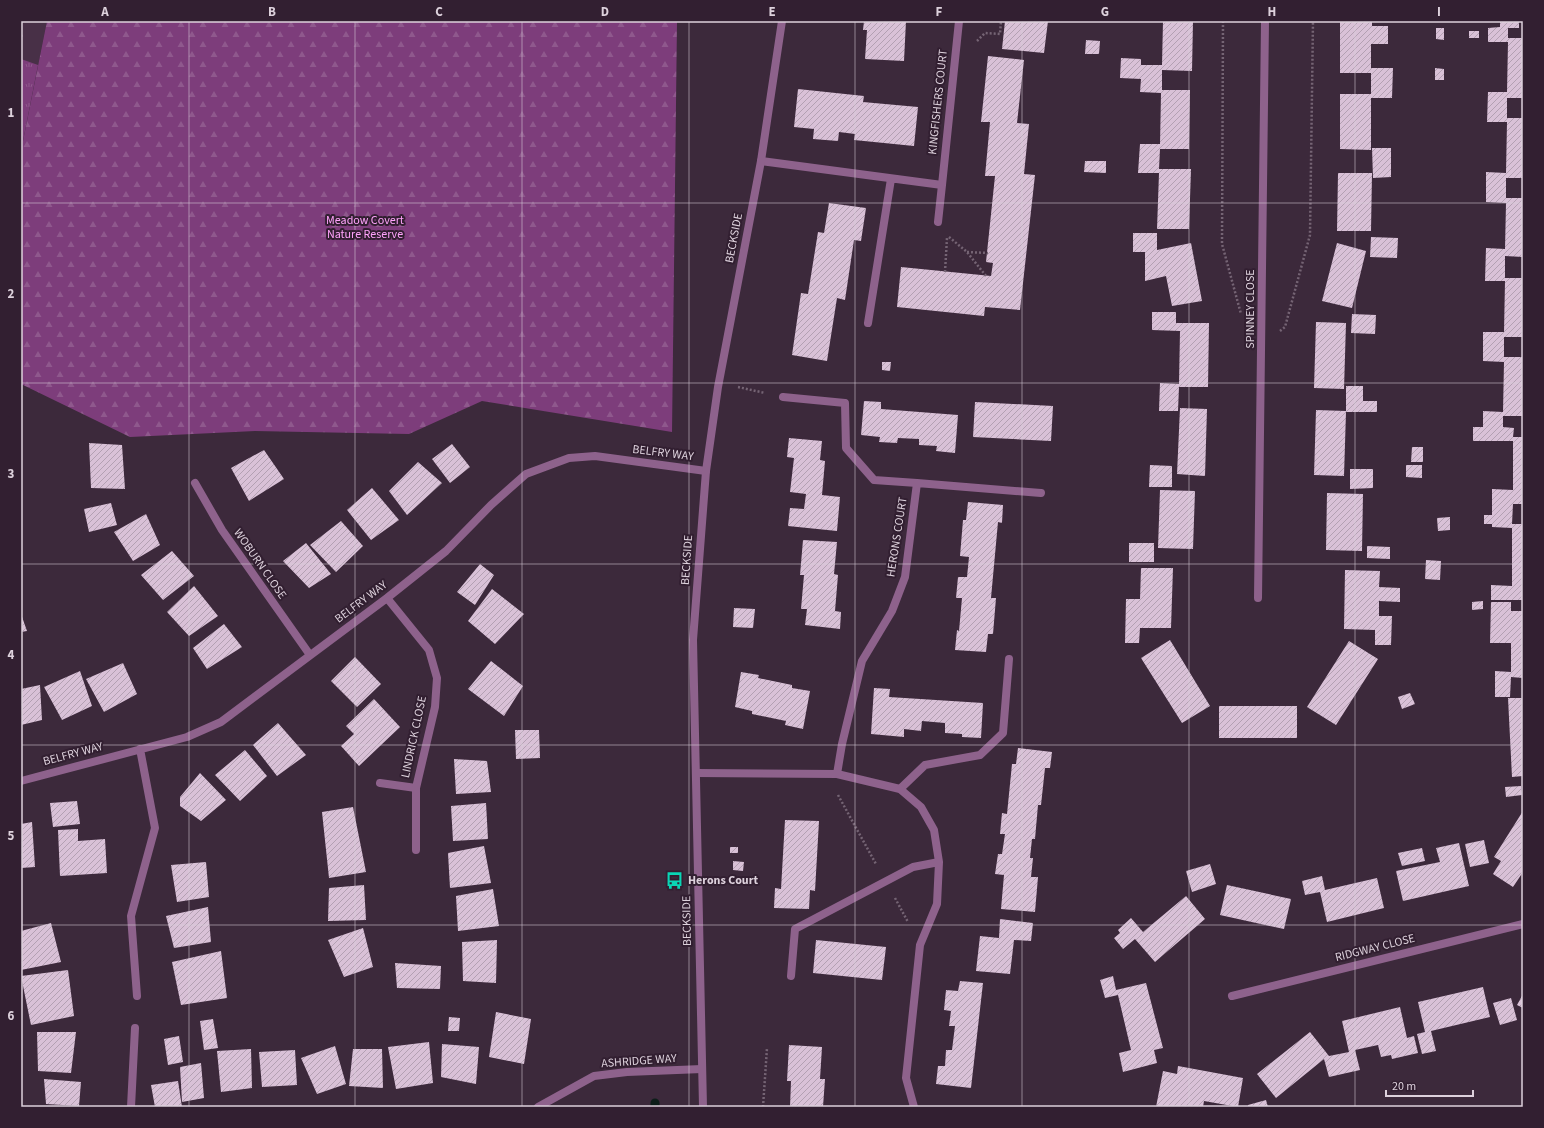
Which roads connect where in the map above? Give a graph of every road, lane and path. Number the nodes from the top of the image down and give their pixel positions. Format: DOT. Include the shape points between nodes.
graph roads {
  1 [pos="782,21"];
  2 [pos="959,21"];
  3 [pos="1001,21"];
  4 [pos="1265,21"];
  5 [pos="956,46"];
  6 [pos="761,160"];
  7 [pos="891,179"];
  8 [pos="942,186"];
  9 [pos="938,222"];
  10 [pos="967,252"];
  11 [pos="988,253"];
  12 [pos="945,272"];
  13 [pos="986,276"];
  14 [pos="868,324"];
  15 [pos="718,387"];
  16 [pos="783,397"];
  17 [pos="706,471"];
  18 [pos="195,483"];
  19 [pos="917,483"];
  20 [pos="1041,493"];
  21 [pos="387,598"];
  22 [pos="1258,598"];
  23 [pos="310,656"];
  24 [pos="1009,659"];
  25 [pos="140,749"];
  26 [pos="696,773"];
  27 [pos="827,774"];
  28 [pos="837,774"];
  29 [pos="21,781"];
  30 [pos="380,783"];
  31 [pos="416,788"];
  32 [pos="900,789"];
  33 [pos="416,850"];
  34 [pos="939,862"];
  35 [pos="886,882"];
  36 [pos="1523,924"];
  37 [pos="920,945"];
  38 [pos="791,976"];
  39 [pos="137,996"];
  40 [pos="1232,996"];
  41 [pos="135,1028"];
  42 [pos="767,1048"];
  43 [pos="702,1069"];
  44 [pos="131,1107"];
  45 [pos="538,1107"];
  46 [pos="703,1107"];
  47 [pos="763,1107"];
  48 [pos="914,1107"];
  1 -- 6 [label="street, BECKSIDE"];
  2 -- 5 [label="street, KINGFISHERS COURT"];
  3 -- 5 [label="path" via="1000,34 985,32 973,45"];
  4 -- 22 [label="street, SPINNEY CLOSE"];
  5 -- 8 [label="street, KINGFISHERS COURT"];
  6 -- 7 [label="street"];
  6 -- 15 [label="street, BECKSIDE"];
  7 -- 8 [label="street"];
  7 -- 14 [label="street"];
  8 -- 9 [label="street, KINGFISHERS COURT"];
  10 -- 11 [label="path"];
  10 -- 12 [label="path" via="947,235"];
  10 -- 13 [label="path"];
  15 -- 16 [label="path" via="739,387"];
  15 -- 17 [label="street, BECKSIDE"];
  16 -- 19 [label="street, HERONS COURT" via="845,403 846,448 874,480"];
  17 -- 21 [label="street, BELFRY WAY" via="595,456 569,458 526,474 446,551"];
  17 -- 26 [label="street, BECKSIDE" via="693,640"];
  18 -- 23 [label="street, WOBURN CLOSE" via="222,530"];
  19 -- 20 [label="street, HERONS COURT"];
  19 -- 28 [label="street, HERONS COURT" via="905,577 892,611 862,661"];
  21 -- 23 [label="street, BELFRY WAY"];
  21 -- 31 [label="street, LINDRICK CLOSE" via="429,650 437,678 436,707"];
  23 -- 25 [label="street, BELFRY WAY" via="221,722 187,737"];
  24 -- 32 [label="street" via="1004,733 980,755 925,765"];
  25 -- 29 [label="street, BELFRY WAY"];
  25 -- 39 [label="street" via="155,828 130,916"];
  26 -- 27 [label="street"];
  26 -- 43 [label="street, BECKSIDE"];
  27 -- 28 [label="street"];
  27 -- 35 [label="path"];
  28 -- 32 [label="street"];
  30 -- 31 [label="street"];
  31 -- 33 [label="street, LINDRICK CLOSE"];
  32 -- 34 [label="street" via="921,807 934,830"];
  34 -- 35 [label="street" via="913,867"];
  34 -- 37 [label="street" via="937,904"];
  35 -- 37 [label="path"];
  35 -- 38 [label="street" via="795,929"];
  36 -- 40 [label="street, RIDGWAY CLOSE"];
  37 -- 48 [label="street" via="906,1078"];
  41 -- 44 [label="street"];
  42 -- 47 [label="path"];
  43 -- 45 [label="street, ASHRIDGE WAY" via="594,1076"];
  43 -- 46 [label="street, BECKSIDE"];
}
